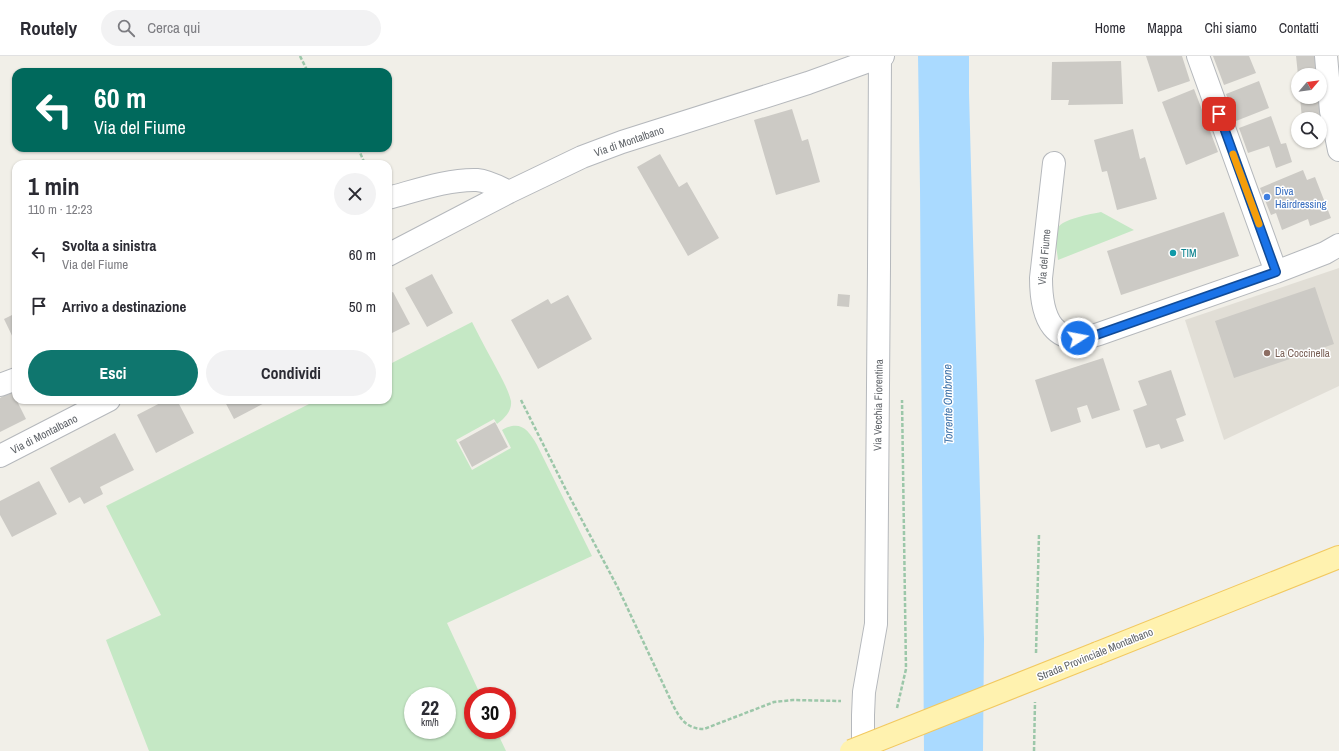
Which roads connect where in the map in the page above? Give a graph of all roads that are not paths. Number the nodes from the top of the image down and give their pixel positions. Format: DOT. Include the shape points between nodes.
graph roads {
  1 [pos="881,56"];
  2 [pos="1198,56"];
  3 [pos="1326,56"];
  4 [pos="1339,150"];
  5 [pos="1054,163"];
  6 [pos="509,192"];
  7 [pos="392,197"];
  8 [pos="1339,245"];
  9 [pos="392,253"];
  10 [pos="1276,272"];
  11 [pos="12,380"];
  12 [pos="0,385"];
  13 [pos="101,404"];
  14 [pos="0,456"];
  15 [pos="1339,557"];
  16 [pos="851,751"];
  17 [pos="863,751"];
  1 -- 6 [label="street, Via di Montalbano" via="808,83 622,142 582,157"];
  1 -- 17 [label="street, Via Vecchia Fiorentina" via="876,624 867,670"];
  2 -- 10 [label="street"];
  3 -- 4 [label="street" via="1331,111"];
  5 -- 10 [label="street, Via del Fiume" via="1041,289 1045,312 1055,330 1063,335 1070,338 1088,338"];
  6 -- 7 [label="street" via="477,180 454,182"];
  6 -- 9 [label="street, Via di Montalbano"];
  8 -- 10 [label="street, Via del Fiume"];
  11 -- 12 [label="street"];
  13 -- 14 [label="street, Via di Montalbano"];
  15 -- 16 [label="main road, Strada Provinciale Montalbano, bridge"];
}
